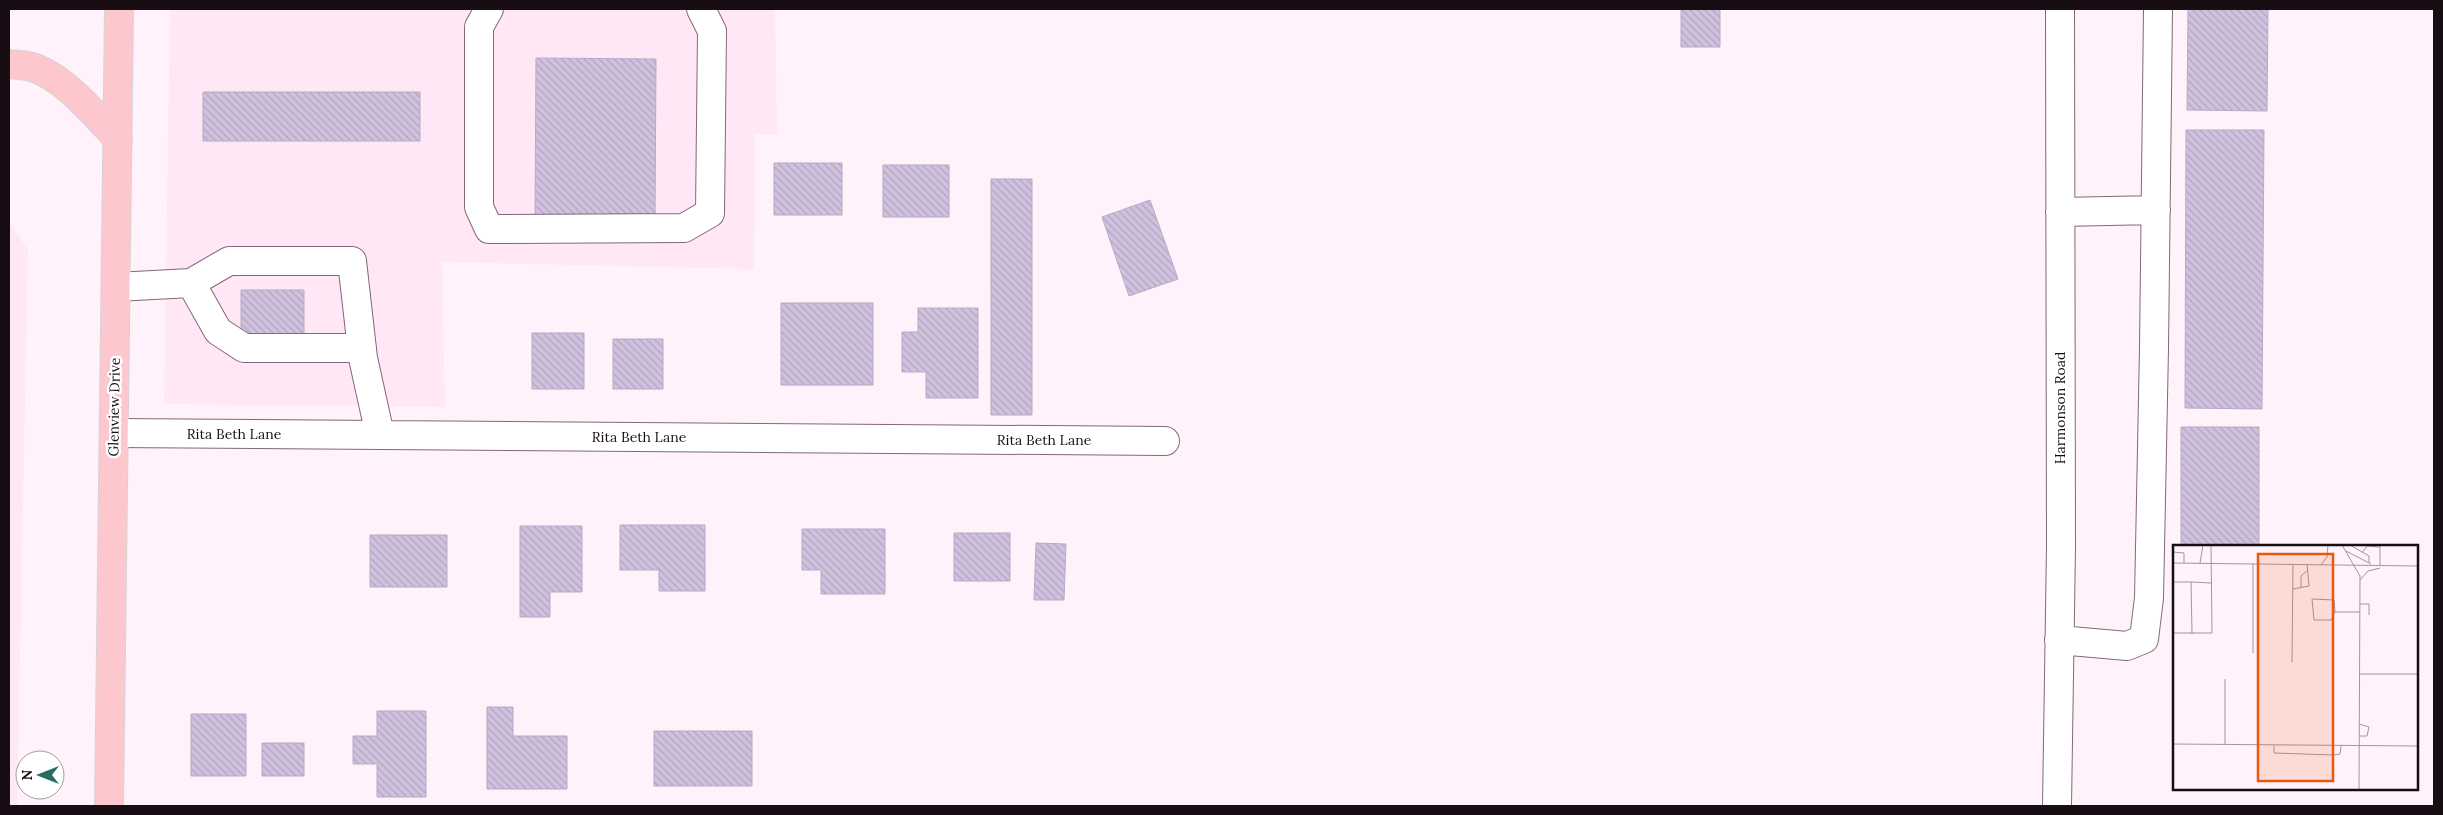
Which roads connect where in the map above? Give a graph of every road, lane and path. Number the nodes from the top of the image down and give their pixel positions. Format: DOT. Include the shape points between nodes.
graph roads {
  1 [pos="119,9"];
  2 [pos="489,9"];
  3 [pos="701,9"];
  4 [pos="2060,9"];
  5 [pos="2158,9"];
  6 [pos="9,64"];
  7 [pos="118,138"];
  8 [pos="2156,210"];
  9 [pos="2060,212"];
  10 [pos="191,283"];
  11 [pos="116,287"];
  12 [pos="362,348"];
  13 [pos="114,433"];
  14 [pos="380,435"];
  15 [pos="1165,441"];
  16 [pos="2059,640"];
  17 [pos="109,806"];
  18 [pos="2057,806"];
  1 -- 7 [label="main road, Glenview Drive"];
  2 -- 3 [label="street" via="479,27 479,208 489,229 684,228 710,213 712,31"];
  4 -- 9 [label="street, Harmonson Road"];
  5 -- 8 [label="street"];
  6 -- 7 [label="main road" via="32,67 51,76"];
  7 -- 11 [label="main road, Glenview Drive"];
  8 -- 9 [label="street"];
  8 -- 16 [label="street" via="2149,598 2144,639 2127,646"];
  9 -- 16 [label="street, Harmonson Road"];
  10 -- 11 [label="street"];
  10 -- 12 [label="street" via="218,332 244,348"];
  10 -- 12 [label="street" via="229,261 352,261"];
  11 -- 13 [label="main road, Glenview Drive"];
  12 -- 14 [label="street"];
  13 -- 14 [label="street, Rita Beth Lane"];
  13 -- 17 [label="main road, Glenview Drive"];
  14 -- 15 [label="street, Rita Beth Lane"];
  16 -- 18 [label="street, Harmonson Road"];
}
